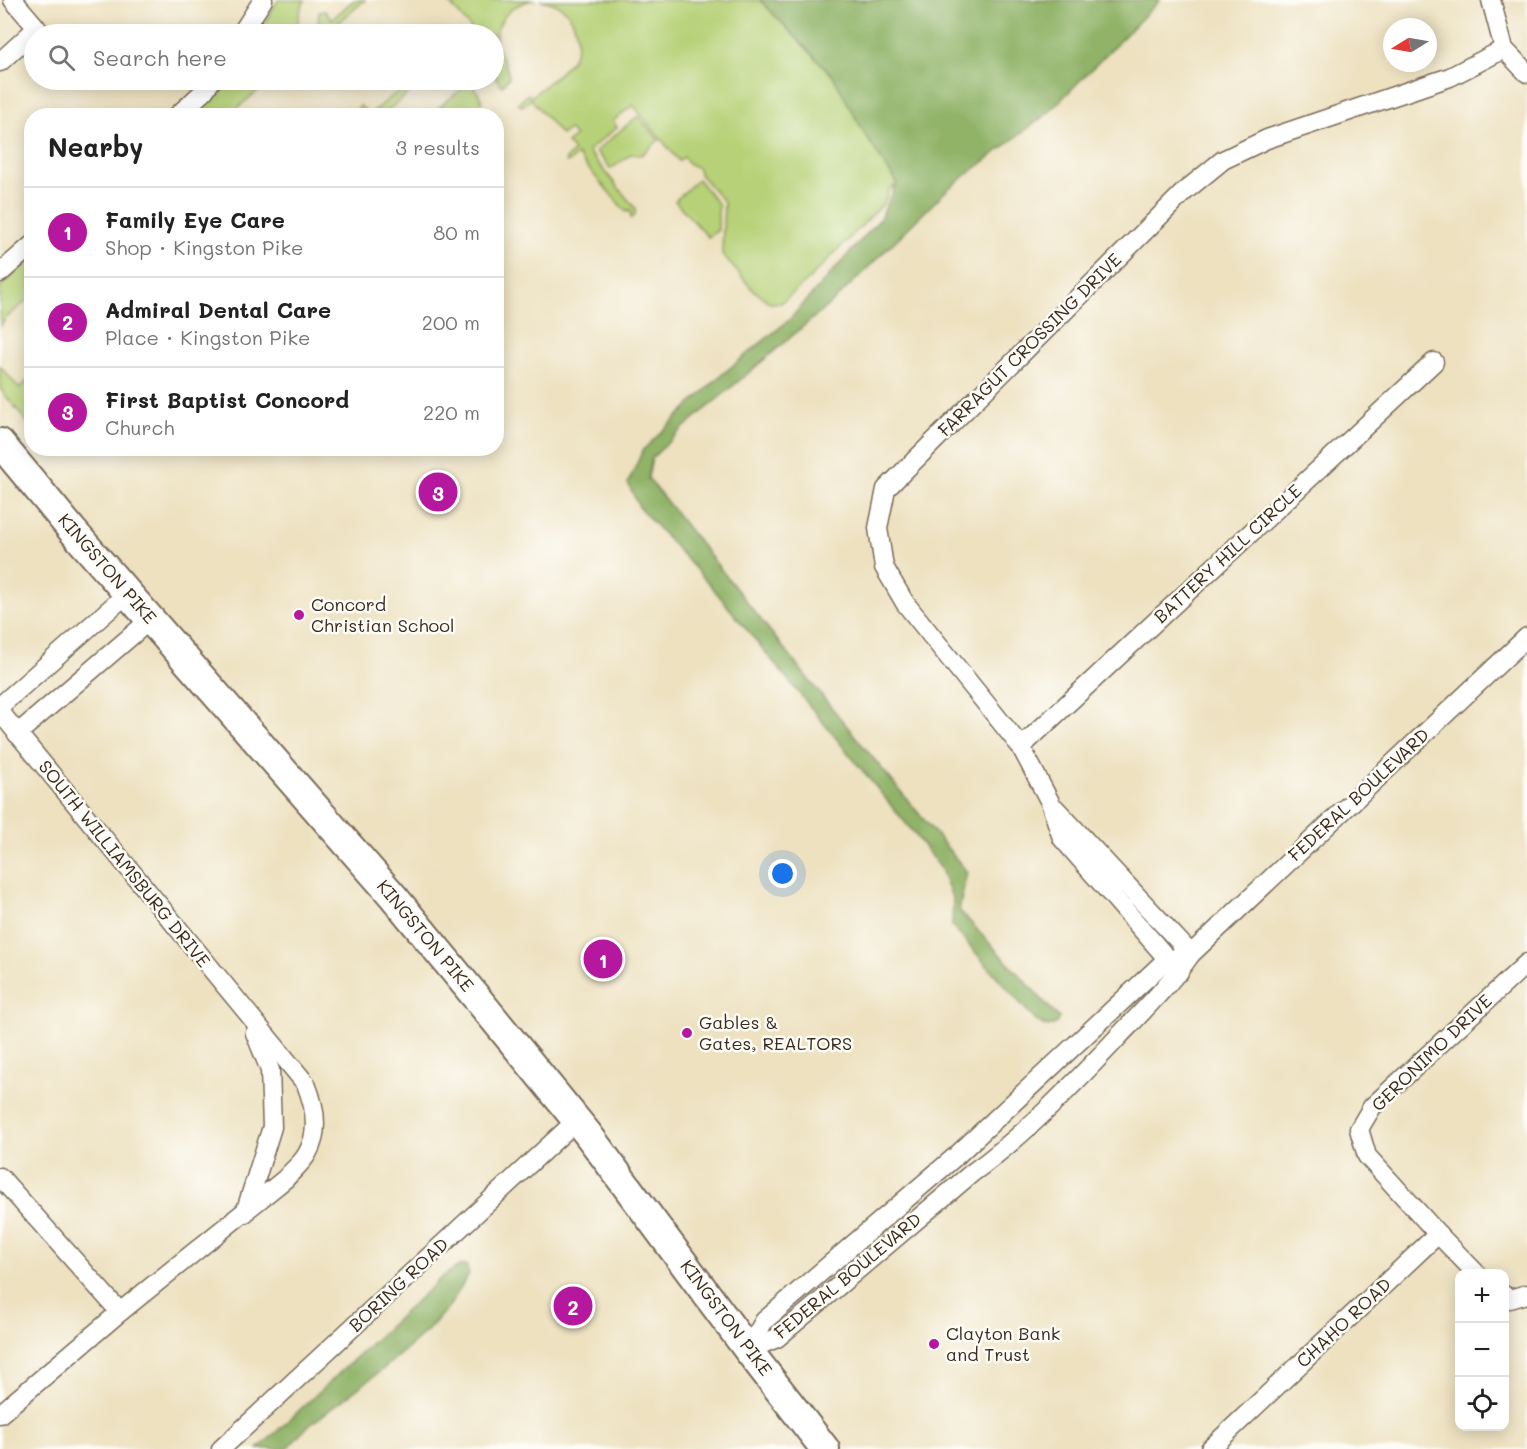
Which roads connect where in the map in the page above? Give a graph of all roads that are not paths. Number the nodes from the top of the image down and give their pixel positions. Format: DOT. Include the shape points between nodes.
graph roads {
  1 [pos="13,0"];
  2 [pos="262,0"];
  3 [pos="1491,0"];
  4 [pos="34,24"];
  5 [pos="247,24"];
  6 [pos="24,40"];
  7 [pos="1504,49"];
  8 [pos="0,62"];
  9 [pos="1527,73"];
  10 [pos="205,90"];
  11 [pos="186,108"];
  12 [pos="24,252"];
  13 [pos="0,273"];
  14 [pos="1434,362"];
  15 [pos="0,443"];
  16 [pos="128,593"];
  17 [pos="151,619"];
  18 [pos="1527,636"];
  19 [pos="0,706"];
  20 [pos="0,712"];
  21 [pos="17,734"];
  22 [pos="1021,747"];
  23 [pos="1050,802"];
  24 [pos="1138,897"];
  25 [pos="1125,910"];
  26 [pos="1191,954"];
  27 [pos="1527,963"];
  28 [pos="1174,966"];
  29 [pos="248,1015"];
  30 [pos="577,1120"];
  31 [pos="0,1177"];
  32 [pos="245,1213"];
  33 [pos="1438,1234"];
  34 [pos="1472,1269"];
  35 [pos="1527,1294"];
  36 [pos="1509,1298"];
  37 [pos="120,1312"];
  38 [pos="748,1350"];
  39 [pos="0,1414"];
  40 [pos="221,1449"];
  41 [pos="825,1449"];
  42 [pos="1210,1449"];
  1 -- 4 [label="street"];
  2 -- 5 [label="street"];
  3 -- 7 [label="street"];
  6 -- 8 [label="street"];
  7 -- 9 [label="street"];
  7 -- 22 [label="street, FARRAGUT CROSSING DRIVE" via="1450,77 1267,139 1223,160 1185,191 886,489 878,528 885,567 905,603"];
  10 -- 11 [label="street"];
  12 -- 13 [label="street"];
  14 -- 22 [label="street, BATTERY HILL CIRCLE"];
  15 -- 16 [label="main road, KINGSTON PIKE"];
  16 -- 17 [label="main road, KINGSTON PIKE"];
  16 -- 19 [label="street"];
  17 -- 21 [label="street"];
  17 -- 30 [label="main road, KINGSTON PIKE" via="393,896"];
  18 -- 26 [label="street, FEDERAL BOULEVARD"];
  20 -- 21 [label="street, SOUTH WILLIAMSBURG DRIVE"];
  21 -- 29 [label="street, SOUTH WILLIAMSBURG DRIVE"];
  22 -- 23 [label="street, FARRAGUT CROSSING DRIVE"];
  23 -- 24 [label="street, FARRAGUT CROSSING DRIVE"];
  23 -- 25 [label="street, FARRAGUT CROSSING DRIVE" via="1062,838"];
  24 -- 25 [label="street"];
  24 -- 26 [label="street, FARRAGUT CROSSING DRIVE"];
  25 -- 28 [label="street, FARRAGUT CROSSING DRIVE"];
  26 -- 28 [label="street, FEDERAL BOULEVARD"];
  27 -- 33 [label="street, GERONIMO DRIVE" via="1372,1107 1359,1129 1367,1156"];
  28 -- 38 [label="street, FEDERAL BOULEVARD" via="1085,1072 994,1158 777,1338"];
  28 -- 38 [label="street, FEDERAL BOULEVARD" via="1165,961 956,1156 764,1321"];
  29 -- 32 [label="street, SOUTH WILLIAMSBURG DRIVE" via="270,1070 272,1127"];
  29 -- 32 [label="street, SOUTH WILLIAMSBURG DRIVE" via="306,1084 315,1119 308,1154"];
  30 -- 38 [label="main road, KINGSTON PIKE"];
  30 -- 40 [label="street, BORING ROAD"];
  31 -- 37 [label="street"];
  32 -- 37 [label="street, SOUTH WILLIAMSBURG DRIVE"];
  33 -- 34 [label="street"];
  33 -- 42 [label="street, CHAHO ROAD"];
  35 -- 36 [label="street"];
  37 -- 39 [label="street, SOUTH WILLIAMSBURG DRIVE"];
  38 -- 41 [label="main road, KINGSTON PIKE"];
}
